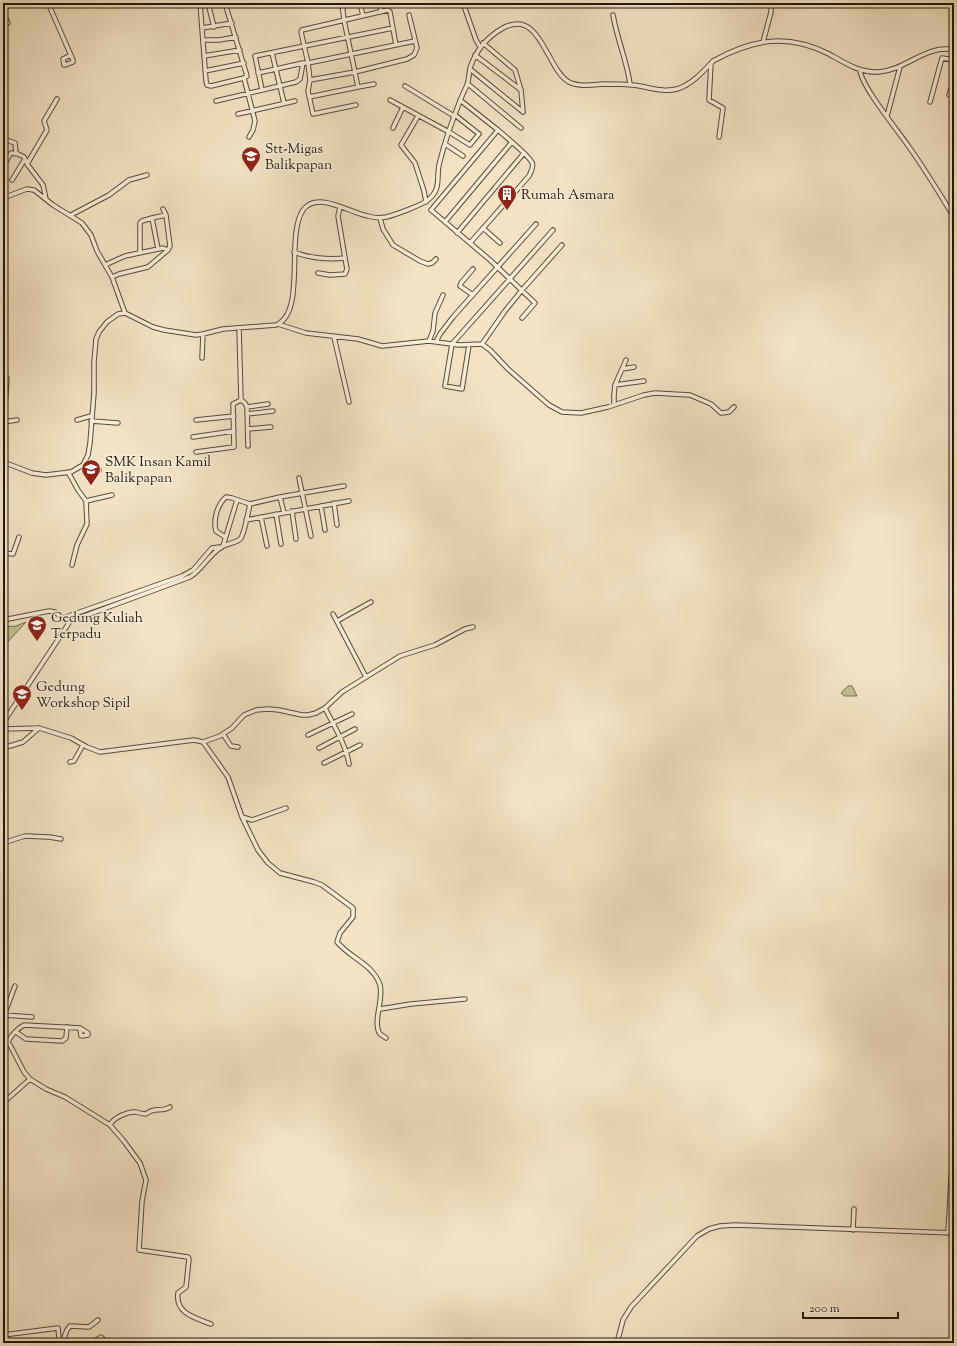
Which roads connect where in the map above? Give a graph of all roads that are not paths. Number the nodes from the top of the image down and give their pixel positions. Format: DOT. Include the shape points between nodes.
graph roads {
  1 [pos="48,3"];
  2 [pos="200,3"];
  3 [pos="208,3"];
  4 [pos="225,3"];
  5 [pos="339,3"];
  6 [pos="342,3"];
  7 [pos="360,3"];
  8 [pos="380,3"];
  9 [pos="463,3"];
  10 [pos="771,3"];
  11 [pos="343,9"];
  12 [pos="381,12"];
  13 [pos="3,13"];
  14 [pos="409,15"];
  15 [pos="613,15"];
  16 [pos="363,16"];
  17 [pos="344,20"];
  18 [pos="232,23"];
  19 [pos="8,24"];
  20 [pos="214,27"];
  21 [pos="202,28"];
  22 [pos="393,28"];
  23 [pos="236,37"];
  24 [pos="347,37"];
  25 [pos="204,40"];
  26 [pos="415,41"];
  27 [pos="763,42"];
  28 [pos="396,45"];
  29 [pos="482,45"];
  30 [pos="304,46"];
  31 [pos="240,50"];
  32 [pos="954,50"];
  33 [pos="272,53"];
  34 [pos="351,54"];
  35 [pos="71,55"];
  36 [pos="475,55"];
  37 [pos="204,56"];
  38 [pos="954,60"];
  39 [pos="244,63"];
  40 [pos="308,63"];
  41 [pos="303,64"];
  42 [pos="711,64"];
  43 [pos="900,67"];
  44 [pos="276,69"];
  45 [pos="470,69"];
  46 [pos="860,70"];
  47 [pos="205,71"];
  48 [pos="355,72"];
  49 [pos="258,73"];
  50 [pos="244,78"];
  51 [pos="954,79"];
  52 [pos="310,80"];
  53 [pos="374,84"];
  54 [pos="468,84"];
  55 [pos="630,84"];
  56 [pos="280,86"];
  57 [pos="405,86"];
  58 [pos="358,87"];
  59 [pos="262,90"];
  60 [pos="522,90"];
  61 [pos="248,94"];
  62 [pos="949,95"];
  63 [pos="310,97"];
  64 [pos="57,99"];
  65 [pos="390,100"];
  66 [pos="460,100"];
  67 [pos="295,101"];
  68 [pos="216,102"];
  69 [pos="930,102"];
  70 [pos="284,103"];
  71 [pos="356,105"];
  72 [pos="403,107"];
  73 [pos="252,110"];
  74 [pos="238,114"];
  75 [pos="454,115"];
  76 [pos="418,116"];
  77 [pos="887,116"];
  78 [pos="393,128"];
  79 [pos="521,128"];
  80 [pos="498,130"];
  81 [pos="449,132"];
  82 [pos="719,136"];
  83 [pos="249,137"];
  84 [pos="3,139"];
  85 [pos="512,142"];
  86 [pos="445,144"];
  87 [pos="524,153"];
  88 [pos="18,154"];
  89 [pos="463,156"];
  90 [pos="26,162"];
  91 [pos="3,166"];
  92 [pos="147,175"];
  93 [pos="12,180"];
  94 [pos="3,198"];
  95 [pos="46,199"];
  96 [pos="426,202"];
  97 [pos="340,207"];
  98 [pos="163,209"];
  99 [pos="71,215"];
  100 [pos="166,215"];
  101 [pos="954,217"];
  102 [pos="152,218"];
  103 [pos="380,218"];
  104 [pos="445,222"];
  105 [pos="536,224"];
  106 [pos="483,228"];
  107 [pos="553,230"];
  108 [pos="457,232"];
  109 [pos="470,243"];
  110 [pos="500,243"];
  111 [pos="562,245"];
  112 [pos="158,249"];
  113 [pos="168,250"];
  114 [pos="294,252"];
  115 [pos="140,253"];
  116 [pos="345,258"];
  117 [pos="436,259"];
  118 [pos="105,265"];
  119 [pos="498,267"];
  120 [pos="473,269"];
  121 [pos="318,273"];
  122 [pos="112,277"];
  123 [pos="509,278"];
  124 [pos="522,290"];
  125 [pos="443,295"];
  126 [pos="473,295"];
  127 [pos="124,313"];
  128 [pos="522,318"];
  129 [pos="278,324"];
  130 [pos="239,328"];
  131 [pos="203,334"];
  132 [pos="334,337"];
  133 [pos="429,341"];
  134 [pos="436,342"];
  135 [pos="452,344"];
  136 [pos="482,344"];
  137 [pos="469,345"];
  138 [pos="202,358"];
  139 [pos="626,360"];
  140 [pos="634,367"];
  141 [pos="622,369"];
  142 [pos="3,375"];
  143 [pos="644,381"];
  144 [pos="615,385"];
  145 [pos="241,400"];
  146 [pos="348,402"];
  147 [pos="268,404"];
  148 [pos="614,406"];
  149 [pos="247,407"];
  150 [pos="734,407"];
  151 [pos="273,411"];
  152 [pos="247,414"];
  153 [pos="91,416"];
  154 [pos="234,416"];
  155 [pos="17,420"];
  156 [pos="78,420"];
  157 [pos="196,420"];
  158 [pos="91,421"];
  159 [pos="3,422"];
  160 [pos="118,423"];
  161 [pos="271,427"];
  162 [pos="248,430"];
  163 [pos="234,431"];
  164 [pos="194,437"];
  165 [pos="248,446"];
  166 [pos="196,452"];
  167 [pos="3,462"];
  168 [pos="83,465"];
  169 [pos="99,470"];
  170 [pos="68,472"];
  171 [pos="299,478"];
  172 [pos="344,486"];
  173 [pos="302,494"];
  174 [pos="112,495"];
  175 [pos="280,498"];
  176 [pos="86,500"];
  177 [pos="237,500"];
  178 [pos="349,501"];
  179 [pos="334,503"];
  180 [pos="250,504"];
  181 [pos="321,506"];
  182 [pos="305,508"];
  183 [pos="292,511"];
  184 [pos="284,513"];
  185 [pos="276,514"];
  186 [pos="261,518"];
  187 [pos="246,520"];
  188 [pos="337,525"];
  189 [pos="325,530"];
  190 [pos="311,536"];
  191 [pos="19,537"];
  192 [pos="225,537"];
  193 [pos="296,539"];
  194 [pos="282,544"];
  195 [pos="267,546"];
  196 [pos="222,547"];
  197 [pos="3,553"];
  198 [pos="72,565"];
  199 [pos="371,602"];
  200 [pos="333,614"];
  201 [pos="63,618"];
  202 [pos="3,620"];
  203 [pos="338,621"];
  204 [pos="68,622"];
  205 [pos="473,627"];
  206 [pos="366,676"];
  207 [pos="325,708"];
  208 [pos="352,714"];
  209 [pos="3,723"];
  210 [pos="333,724"];
  211 [pos="39,728"];
  212 [pos="3,729"];
  213 [pos="355,729"];
  214 [pos="224,734"];
  215 [pos="308,735"];
  216 [pos="340,737"];
  217 [pos="203,742"];
  218 [pos="83,745"];
  219 [pos="360,745"];
  220 [pos="238,747"];
  221 [pos="3,748"];
  222 [pos="319,748"];
  223 [pos="346,751"];
  224 [pos="70,762"];
  225 [pos="324,763"];
  226 [pos="349,764"];
  227 [pos="286,808"];
  228 [pos="242,817"];
  229 [pos="62,839"];
  230 [pos="3,843"];
  231 [pos="15,986"];
  232 [pos="465,999"];
  233 [pos="380,1009"];
  234 [pos="3,1017"];
  235 [pos="32,1017"];
  236 [pos="67,1028"];
  237 [pos="80,1028"];
  238 [pos="16,1032"];
  239 [pos="3,1038"];
  240 [pos="386,1038"];
  241 [pos="8,1043"];
  242 [pos="30,1079"];
  243 [pos="3,1103"];
  244 [pos="170,1107"];
  245 [pos="110,1125"];
  246 [pos="954,1128"];
  247 [pos="854,1209"];
  248 [pos="853,1230"];
  249 [pos="948,1233"];
  250 [pos="954,1233"];
  251 [pos="98,1320"];
  252 [pos="211,1324"];
  253 [pos="3,1336"];
  254 [pos="58,1343"];
  255 [pos="62,1343"];
  256 [pos="90,1343"];
  257 [pos="107,1343"];
  258 [pos="617,1343"];
  1 -- 35 [label="street"];
  2 -- 21 [label="street"];
  3 -- 20 [label="street"];
  4 -- 18 [label="street"];
  5 -- 11 [label="street"];
  6 -- 11 [label="street"];
  7 -- 16 [label="street"];
  8 -- 12 [label="street"];
  9 -- 29 [label="street" via="476,40"];
  10 -- 27 [label="street"];
  11 -- 17 [label="street"];
  12 -- 16 [label="street"];
  12 -- 22 [label="street" via="390,11"];
  13 -- 19 [label="street"];
  14 -- 26 [label="street"];
  15 -- 55 [label="street"];
  16 -- 17 [label="street"];
  17 -- 24 [label="street"];
  17 -- 30 [label="street" via="302,30"];
  18 -- 20 [label="street"];
  18 -- 23 [label="street"];
  20 -- 21 [label="street"];
  21 -- 25 [label="street"];
  22 -- 24 [label="street"];
  22 -- 28 [label="street"];
  23 -- 25 [label="street"];
  23 -- 31 [label="street"];
  24 -- 30 [label="street"];
  24 -- 34 [label="street"];
  25 -- 37 [label="street"];
  26 -- 28 [label="street"];
  26 -- 48 [label="street" via="417,48 412,57"];
  27 -- 42 [label="street" via="742,48"];
  27 -- 46 [label="street" via="784,41 804,44"];
  28 -- 34 [label="street"];
  29 -- 36 [label="street"];
  29 -- 55 [label="street" via="490,36 505,27 525,26 538,37 557,71 567,81 580,85"];
  29 -- 60 [label="street" via="515,70"];
  30 -- 33 [label="street"];
  30 -- 40 [label="street"];
  31 -- 37 [label="street"];
  31 -- 39 [label="street"];
  32 -- 43 [label="street" via="928,53"];
  33 -- 44 [label="street"];
  33 -- 49 [label="street" via="255,57"];
  34 -- 40 [label="street"];
  34 -- 48 [label="street"];
  36 -- 45 [label="street"];
  36 -- 60 [label="street"];
  37 -- 47 [label="street"];
  38 -- 69 [label="street" via="942,58"];
  39 -- 47 [label="street"];
  39 -- 50 [label="street" via="247,76"];
  40 -- 41 [label="street"];
  40 -- 52 [label="street"];
  41 -- 44 [label="street"];
  41 -- 56 [label="street" via="298,81"];
  42 -- 55 [label="street" via="679,88 665,90"];
  42 -- 82 [label="street" via="709,100 723,108"];
  43 -- 46 [label="street" via="880,72"];
  43 -- 77 [label="street"];
  44 -- 49 [label="street"];
  44 -- 56 [label="street"];
  45 -- 54 [label="street"];
  45 -- 60 [label="street" via="523,112"];
  46 -- 77 [label="street"];
  47 -- 50 [label="street" via="206,84 209,86"];
  48 -- 52 [label="street"];
  48 -- 58 [label="street"];
  49 -- 59 [label="street"];
  50 -- 61 [label="street"];
  51 -- 62 [label="street"];
  52 -- 63 [label="street"];
  53 -- 58 [label="street"];
  54 -- 66 [label="street"];
  54 -- 79 [label="street"];
  56 -- 59 [label="street"];
  56 -- 70 [label="street"];
  57 -- 75 [label="street"];
  58 -- 63 [label="street"];
  59 -- 61 [label="street"];
  61 -- 68 [label="street"];
  61 -- 73 [label="street"];
  63 -- 71 [label="street" via="314,114"];
  64 -- 90 [label="street" via="44,121 46,130"];
  65 -- 72 [label="street"];
  66 -- 75 [label="street"];
  66 -- 80 [label="street"];
  67 -- 70 [label="street"];
  70 -- 73 [label="street"];
  72 -- 76 [label="street"];
  72 -- 78 [label="street"];
  73 -- 74 [label="street"];
  73 -- 83 [label="street" via="255,124"];
  75 -- 81 [label="street"];
  75 -- 81 [label="street" via="479,134 470,145"];
  76 -- 81 [label="street"];
  76 -- 96 [label="street" via="401,145 415,163"];
  77 -- 101 [label="street"];
  80 -- 85 [label="street"];
  80 -- 104 [label="street" via="431,210"];
  81 -- 86 [label="street"];
  84 -- 88 [label="street" via="15,143 15,151"];
  85 -- 87 [label="street"];
  85 -- 104 [label="street"];
  86 -- 89 [label="street"];
  86 -- 96 [label="street" via="438,166 437,188"];
  87 -- 106 [label="street" via="532,162 533,167 529,176"];
  87 -- 108 [label="street"];
  88 -- 90 [label="street"];
  88 -- 91 [label="street" via="11,153"];
  90 -- 93 [label="street"];
  90 -- 95 [label="street" via="43,185"];
  92 -- 99 [label="street" via="129,180"];
  94 -- 95 [label="street" via="29,189"];
  95 -- 99 [label="street"];
  96 -- 103 [label="street"];
  97 -- 103 [label="street"];
  97 -- 114 [label="street" via="319,201 306,207 298,221"];
  97 -- 116 [label="street" via="338,216"];
  98 -- 100 [label="street"];
  99 -- 118 [label="street" via="87,228"];
  100 -- 102 [label="street"];
  100 -- 113 [label="street" via="170,246"];
  102 -- 112 [label="street"];
  102 -- 115 [label="street" via="140,223"];
  103 -- 117 [label="street" via="383,229 393,245 425,263 432,263"];
  104 -- 108 [label="street"];
  105 -- 119 [label="street"];
  106 -- 109 [label="street"];
  106 -- 110 [label="street"];
  107 -- 123 [label="street"];
  108 -- 109 [label="street"];
  109 -- 119 [label="street"];
  111 -- 124 [label="street"];
  112 -- 113 [label="street"];
  112 -- 115 [label="street"];
  113 -- 122 [label="street" via="148,267"];
  114 -- 116 [label="street" via="322,258"];
  114 -- 129 [label="street" via="291,301 287,315"];
  115 -- 118 [label="street" via="125,256"];
  116 -- 121 [label="street" via="345,274"];
  118 -- 122 [label="street"];
  119 -- 123 [label="street"];
  119 -- 126 [label="street"];
  120 -- 126 [label="street" via="460,286"];
  122 -- 127 [label="street"];
  123 -- 124 [label="street"];
  123 -- 135 [label="street"];
  124 -- 128 [label="street" via="535,303"];
  124 -- 136 [label="street"];
  125 -- 133 [label="street" via="435,313"];
  126 -- 134 [label="street" via="446,325"];
  127 -- 131 [label="street" via="153,327"];
  127 -- 153 [label="street" via="111,318 98,335"];
  129 -- 130 [label="street"];
  129 -- 132 [label="street" via="306,333"];
  130 -- 131 [label="street"];
  130 -- 145 [label="street"];
  131 -- 138 [label="street"];
  132 -- 133 [label="street" via="358,339 386,346"];
  132 -- 146 [label="street"];
  133 -- 134 [label="street"];
  134 -- 135 [label="street"];
  135 -- 137 [label="street"];
  135 -- 137 [label="street" via="445,386 462,389"];
  136 -- 137 [label="street"];
  136 -- 148 [label="street" via="548,405 558,411 581,413"];
  139 -- 141 [label="street"];
  140 -- 141 [label="street"];
  141 -- 144 [label="street"];
  142 -- 159 [label="street" via="7,378"];
  143 -- 144 [label="street"];
  144 -- 148 [label="street"];
  145 -- 149 [label="street"];
  145 -- 154 [label="street" via="234,404"];
  147 -- 149 [label="street"];
  148 -- 150 [label="street" via="644,394 655,393 690,395 722,413 729,412"];
  149 -- 152 [label="street"];
  151 -- 152 [label="street"];
  152 -- 162 [label="street"];
  153 -- 156 [label="street"];
  153 -- 158 [label="street"];
  154 -- 157 [label="street"];
  154 -- 163 [label="street"];
  155 -- 159 [label="street"];
  158 -- 160 [label="street"];
  158 -- 168 [label="street" via="89,450"];
  161 -- 162 [label="street"];
  162 -- 165 [label="street"];
  163 -- 164 [label="street"];
  163 -- 166 [label="street" via="234,447"];
  167 -- 170 [label="street" via="38,474"];
  168 -- 169 [label="street"];
  168 -- 170 [label="street"];
  170 -- 176 [label="street"];
  171 -- 173 [label="street"];
  172 -- 173 [label="street"];
  173 -- 175 [label="street"];
  173 -- 182 [label="street"];
  174 -- 176 [label="street"];
  175 -- 180 [label="street"];
  175 -- 184 [label="street"];
  176 -- 198 [label="street" via="87,524 77,545"];
  177 -- 180 [label="street"];
  177 -- 192 [label="street"];
  177 -- 192 [label="street" via="226,497 218,509 215,527"];
  178 -- 179 [label="street"];
  179 -- 181 [label="street"];
  179 -- 188 [label="street"];
  180 -- 187 [label="street"];
  181 -- 182 [label="street"];
  181 -- 189 [label="street"];
  182 -- 183 [label="street"];
  182 -- 190 [label="street"];
  183 -- 184 [label="street"];
  183 -- 193 [label="street"];
  184 -- 185 [label="street"];
  185 -- 186 [label="street"];
  185 -- 194 [label="street"];
  186 -- 187 [label="street"];
  186 -- 195 [label="street"];
  187 -- 196 [label="street" via="241,538"];
  191 -- 197 [label="street" via="13,554"];
  192 -- 196 [label="street"];
  196 -- 201 [label="street" via="212,548 193,570 182,576"];
  196 -- 204 [label="street" via="190,577"];
  199 -- 203 [label="street"];
  200 -- 203 [label="street"];
  201 -- 202 [label="street" via="49,611"];
  201 -- 204 [label="street"];
  203 -- 206 [label="street"];
  204 -- 209 [label="street" via="68,626"];
  205 -- 206 [label="street" via="435,645 400,656"];
  206 -- 207 [label="street" via="342,692"];
  207 -- 210 [label="street"];
  207 -- 214 [label="street" via="308,715 268,709 256,710 244,715"];
  208 -- 210 [label="street"];
  210 -- 215 [label="street"];
  210 -- 216 [label="street"];
  211 -- 212 [label="street"];
  211 -- 218 [label="street"];
  211 -- 221 [label="street" via="23,742"];
  213 -- 216 [label="street"];
  214 -- 217 [label="street"];
  214 -- 220 [label="street" via="231,746"];
  216 -- 222 [label="street"];
  216 -- 223 [label="street"];
  217 -- 218 [label="street" via="194,740 105,752 95,751"];
  217 -- 228 [label="street" via="228,777"];
  218 -- 224 [label="street" via="74,761"];
  219 -- 223 [label="street"];
  223 -- 225 [label="street"];
  223 -- 226 [label="street"];
  227 -- 228 [label="street" via="252,820"];
  228 -- 233 [label="street" via="258,850 274,868 286,876 322,885 353,908 353,916 340,933 338,942 373,972 380,987"];
  229 -- 230 [label="street" via="26,836"];
  231 -- 234 [label="street"];
  232 -- 233 [label="street"];
  233 -- 240 [label="street" via="378,1032"];
  234 -- 235 [label="street"];
  236 -- 237 [label="street"];
  236 -- 238 [label="street" via="24,1025"];
  236 -- 238 [label="street" via="66,1038 62,1041 26,1039"];
  238 -- 241 [label="street"];
  239 -- 241 [label="street"];
  241 -- 242 [label="street"];
  242 -- 243 [label="street"];
  242 -- 245 [label="street"];
  244 -- 245 [label="street" via="164,1110 151,1110 146,1114 130,1113 111,1121"];
  245 -- 252 [label="street" via="133,1153 145,1175 140,1250 189,1259 186,1287 178,1293 179,1303 184,1312"];
  246 -- 249 [label="street"];
  247 -- 248 [label="street"];
  248 -- 249 [label="street"];
  248 -- 258 [label="street" via="747,1225 708,1229 697,1236 631,1307 623,1320"];
  249 -- 250 [label="street"];
  251 -- 255 [label="street" via="89,1327 70,1326"];
  253 -- 254 [label="street" via="58,1328"];
  256 -- 257 [label="street" via="101,1337"];
}
